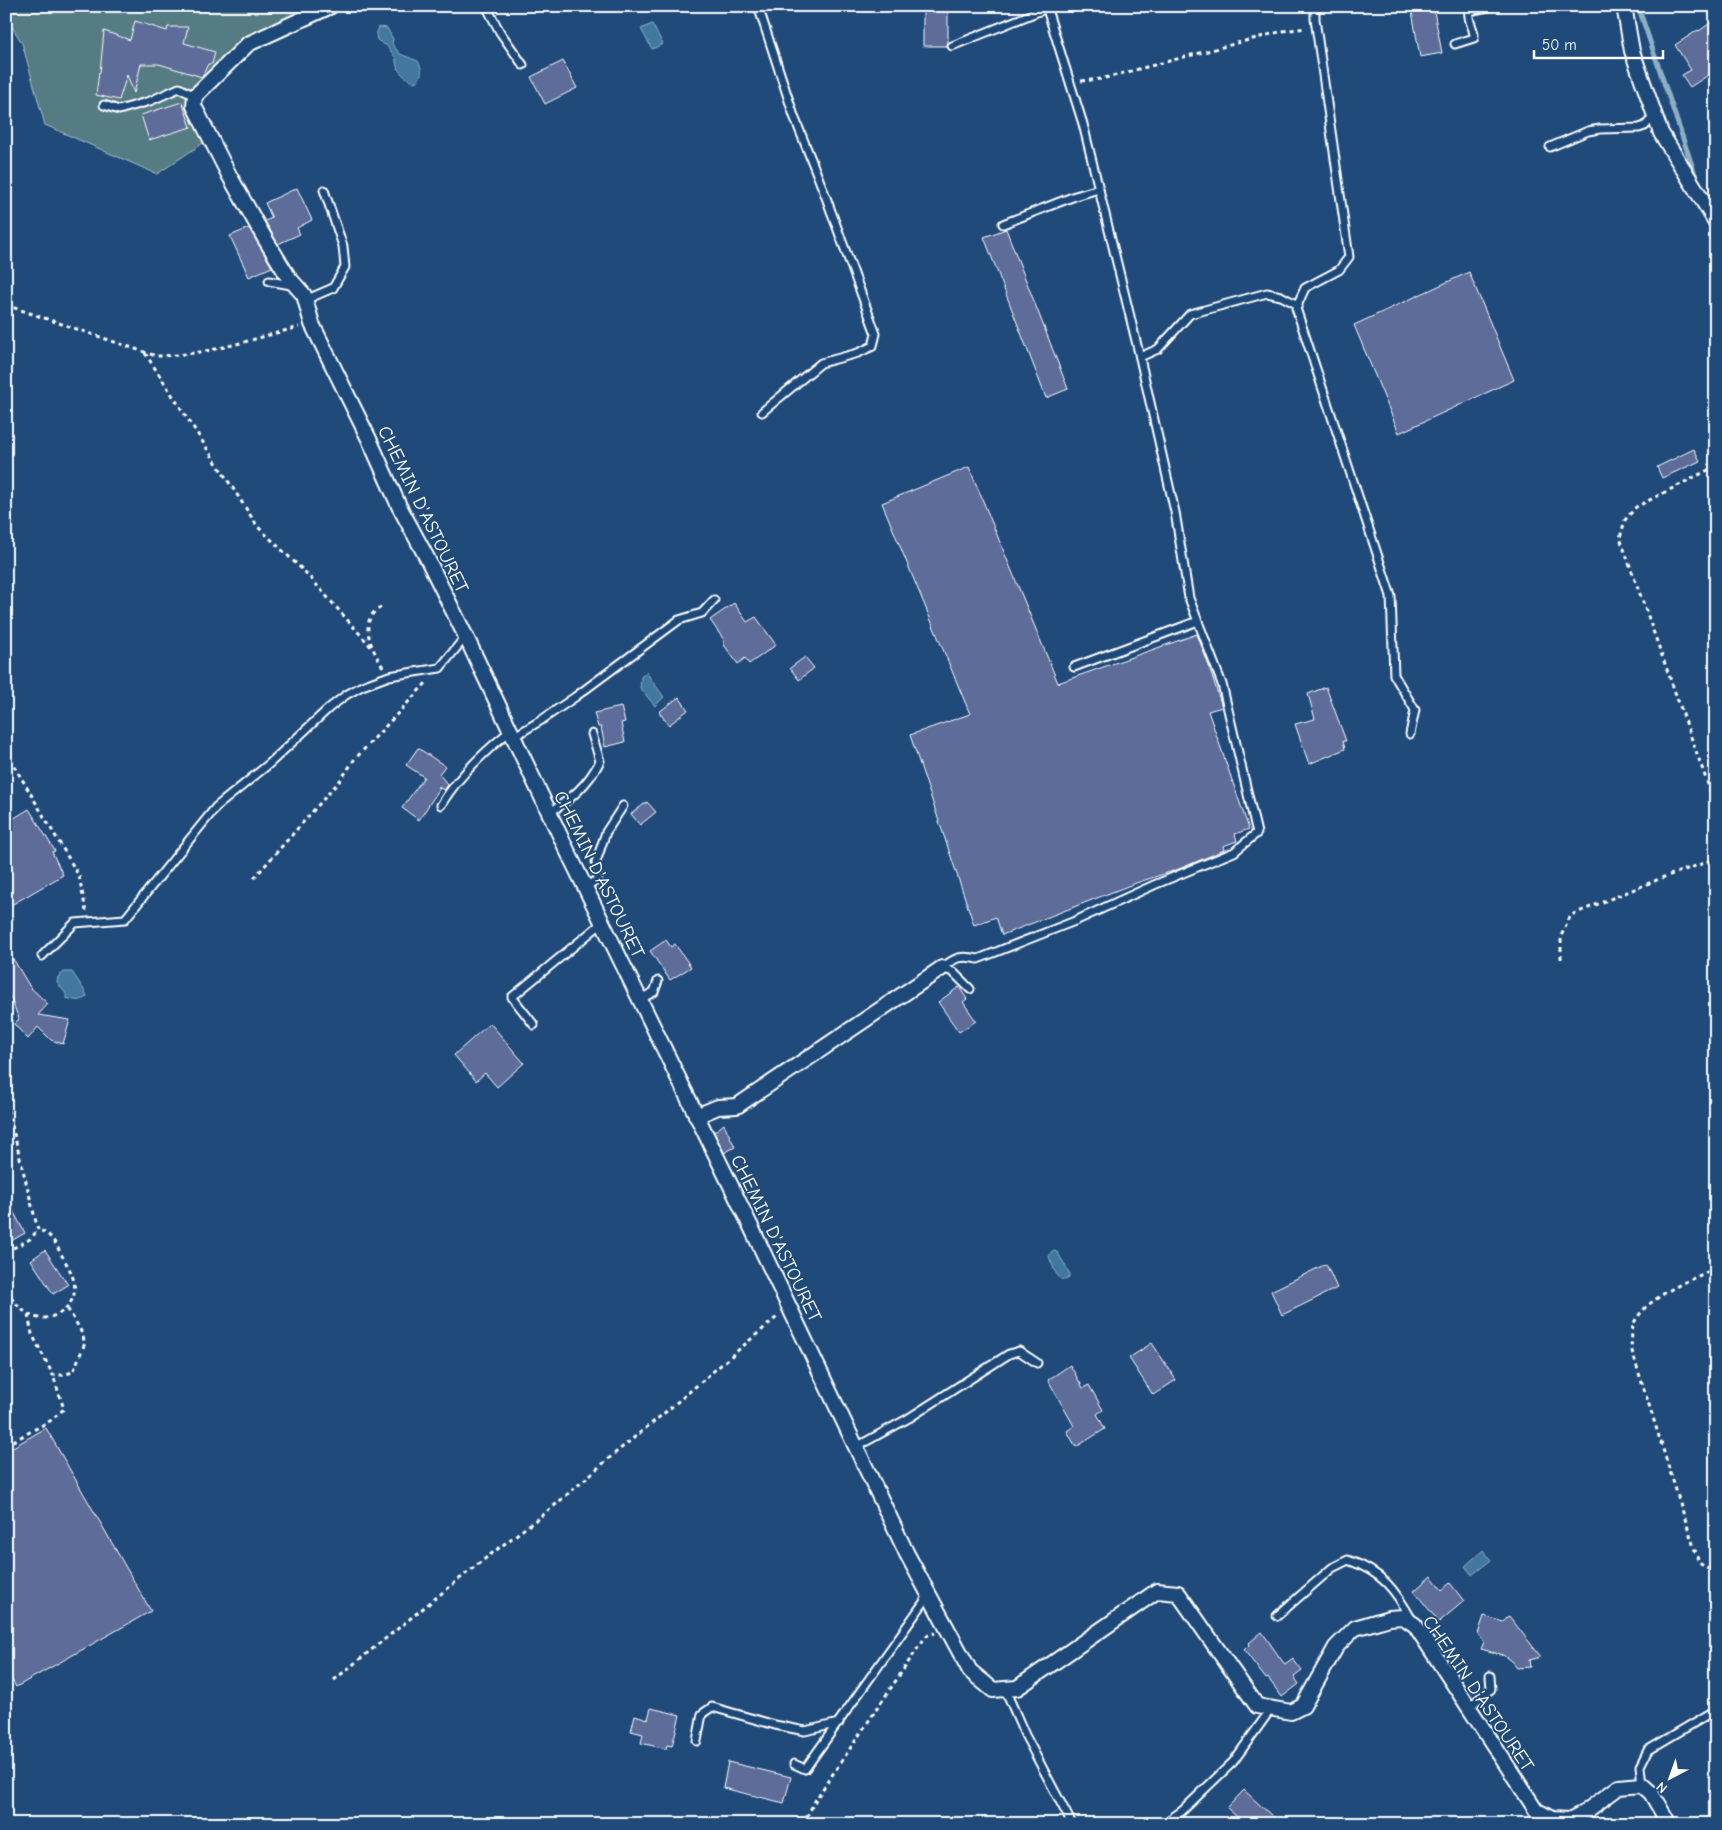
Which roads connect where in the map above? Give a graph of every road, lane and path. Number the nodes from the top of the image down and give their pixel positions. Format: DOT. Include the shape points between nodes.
graph roads {
  1 [pos="332,6"];
  2 [pos="486,6"];
  3 [pos="758,6"];
  4 [pos="1315,6"];
  5 [pos="1493,6"];
  6 [pos="1624,6"];
  7 [pos="1046,7"];
  8 [pos="1316,27"];
  9 [pos="1455,44"];
  10 [pos="952,46"];
  11 [pos="523,65"];
  12 [pos="1071,85"];
  13 [pos="195,96"];
  14 [pos="104,105"];
  15 [pos="1654,116"];
  16 [pos="1550,147"];
  17 [pos="324,190"];
  18 [pos="1099,190"];
  19 [pos="1716,222"];
  20 [pos="1003,224"];
  21 [pos="269,281"];
  22 [pos="296,286"];
  23 [pos="305,300"];
  24 [pos="6,305"];
  25 [pos="1298,305"];
  26 [pos="312,324"];
  27 [pos="145,353"];
  28 [pos="1140,357"];
  29 [pos="762,412"];
  30 [pos="1716,466"];
  31 [pos="714,600"];
  32 [pos="384,604"];
  33 [pos="1198,620"];
  34 [pos="466,636"];
  35 [pos="373,649"];
  36 [pos="1074,667"];
  37 [pos="440,668"];
  38 [pos="388,676"];
  39 [pos="512,734"];
  40 [pos="592,734"];
  41 [pos="1410,734"];
  42 [pos="6,752"];
  43 [pos="441,805"];
  44 [pos="622,806"];
  45 [pos="1716,807"];
  46 [pos="549,813"];
  47 [pos="1716,859"];
  48 [pos="254,878"];
  49 [pos="584,886"];
  50 [pos="87,922"];
  51 [pos="602,923"];
  52 [pos="42,956"];
  53 [pos="1561,959"];
  54 [pos="942,968"];
  55 [pos="658,981"];
  56 [pos="970,989"];
  57 [pos="640,999"];
  58 [pos="534,1025"];
  59 [pos="6,1102"];
  60 [pos="696,1116"];
  61 [pos="38,1230"];
  62 [pos="6,1252"];
  63 [pos="1716,1268"];
  64 [pos="6,1291"];
  65 [pos="789,1307"];
  66 [pos="67,1308"];
  67 [pos="28,1315"];
  68 [pos="1037,1363"];
  69 [pos="53,1374"];
  70 [pos="6,1445"];
  71 [pos="856,1447"];
  72 [pos="1716,1574"];
  73 [pos="929,1595"];
  74 [pos="1276,1616"];
  75 [pos="1415,1625"];
  76 [pos="947,1629"];
  77 [pos="1490,1676"];
  78 [pos="334,1680"];
  79 [pos="1005,1689"];
  80 [pos="1271,1708"];
  81 [pos="1469,1708"];
  82 [pos="1716,1710"];
  83 [pos="839,1723"];
  84 [pos="697,1741"];
  85 [pos="794,1764"];
  86 [pos="1642,1785"];
  87 [pos="1551,1822"];
  88 [pos="803,1824"];
  89 [pos="1072,1824"];
  90 [pos="1163,1824"];
  91 [pos="1669,1824"];
  1 -- 13 [label="street" via="248,44"];
  2 -- 11 [label="lane"];
  3 -- 29 [label="lane" via="794,116 876,334 873,346 822,363"];
  4 -- 8 [label="lane"];
  5 -- 9 [label="lane" via="1469,11 1474,38"];
  6 -- 15 [label="street" via="1632,51"];
  7 -- 10 [label="lane"];
  7 -- 12 [label="lane"];
  8 -- 12 [label="path" via="1283,31"];
  8 -- 25 [label="lane" via="1349,257 1339,270 1304,288"];
  12 -- 18 [label="lane"];
  13 -- 14 [label="lane" via="179,88 150,102 118,110"];
  13 -- 22 [label="street, CHEMIN D'ASTOURET" via="194,106 230,176"];
  15 -- 16 [label="lane" via="1639,128 1600,128"];
  15 -- 19 [label="street" via="1660,133"];
  17 -- 23 [label="lane" via="343,246 345,268 333,288"];
  18 -- 20 [label="lane"];
  18 -- 28 [label="lane"];
  21 -- 22 [label="lane"];
  22 -- 23 [label="street, CHEMIN D'ASTOURET"];
  23 -- 26 [label="street, CHEMIN D'ASTOURET"];
  24 -- 27 [label="path"];
  25 -- 28 [label="lane" via="1266,293 1190,314 1158,349"];
  25 -- 41 [label="lane" via="1296,308 1391,596 1394,675 1415,710"];
  26 -- 27 [label="path" via="180,356"];
  26 -- 34 [label="street, CHEMIN D'ASTOURET" via="399,506"];
  27 -- 35 [label="path" via="258,528 306,573"];
  28 -- 33 [label="lane" via="1175,512 1189,598"];
  30 -- 45 [label="path" via="1636,507 1625,520 1620,538"];
  31 -- 39 [label="lane" via="702,613 679,620 574,697"];
  32 -- 35 [label="path" via="371,616 368,626"];
  33 -- 36 [label="lane"];
  33 -- 54 [label="lane" via="1222,684 1258,833 1234,852 1075,921 978,959 966,956 950,961"];
  34 -- 37 [label="lane"];
  34 -- 39 [label="street, CHEMIN D'ASTOURET"];
  35 -- 38 [label="path"];
  37 -- 38 [label="lane"];
  37 -- 48 [label="path" via="354,760"];
  38 -- 50 [label="lane" via="346,695 216,807 125,919"];
  39 -- 43 [label="lane" via="492,746 451,787"];
  39 -- 46 [label="street, CHEMIN D'ASTOURET"];
  40 -- 46 [label="lane" via="600,761 592,776 568,801"];
  42 -- 50 [label="path" via="79,876"];
  44 -- 49 [label="lane" via="606,832 596,862 598,880"];
  46 -- 49 [label="street, CHEMIN D'ASTOURET"];
  47 -- 53 [label="path" via="1571,915 1560,936"];
  49 -- 51 [label="street, CHEMIN D'ASTOURET"];
  50 -- 52 [label="lane" via="75,923"];
  51 -- 57 [label="street, CHEMIN D'ASTOURET"];
  51 -- 58 [label="lane" via="512,997"];
  54 -- 56 [label="lane" via="953,972"];
  54 -- 60 [label="street" via="737,1106 718,1107"];
  55 -- 57 [label="lane" via="654,992"];
  57 -- 60 [label="street, CHEMIN D'ASTOURET"];
  59 -- 61 [label="path"];
  60 -- 65 [label="street, CHEMIN D'ASTOURET"];
  61 -- 62 [label="path" via="30,1239"];
  61 -- 66 [label="path" via="46,1231 54,1242 75,1283"];
  63 -- 72 [label="path" via="1668,1291 1647,1307 1634,1321 1631,1348 1699,1564"];
  64 -- 67 [label="path"];
  65 -- 71 [label="street, CHEMIN D'ASTOURET"];
  65 -- 78 [label="path" via="554,1506"];
  66 -- 67 [label="path" via="46,1318"];
  66 -- 69 [label="path" via="85,1344 73,1372"];
  67 -- 69 [label="path" via="32,1334"];
  68 -- 71 [label="lane" via="1018,1351 1009,1354 909,1418"];
  69 -- 70 [label="path" via="64,1409"];
  71 -- 73 [label="street, CHEMIN D'ASTOURET"];
  73 -- 76 [label="street, CHEMIN D'ASTOURET"];
  73 -- 83 [label="lane"];
  74 -- 75 [label="lane" via="1332,1568 1348,1560 1366,1566 1384,1579 1402,1601"];
  75 -- 80 [label="street, CHEMIN D'ASTOURET" via="1403,1617 1355,1628 1336,1647 1304,1706 1291,1712"];
  75 -- 81 [label="street, CHEMIN D'ASTOURET"];
  76 -- 79 [label="street, CHEMIN D'ASTOURET" via="970,1671 993,1690"];
  76 -- 88 [label="path" via="926,1636 816,1799"];
  77 -- 81 [label="lane" via="1491,1689"];
  79 -- 80 [label="street, CHEMIN D'ASTOURET" via="1017,1688 1157,1591 1178,1594 1257,1706"];
  79 -- 89 [label="lane" via="1024,1735"];
  80 -- 90 [label="lane" via="1233,1762 1182,1811"];
  81 -- 87 [label="street, CHEMIN D'ASTOURET" via="1536,1810"];
  82 -- 86 [label="lane" via="1648,1750 1640,1766"];
  83 -- 84 [label="lane" via="805,1731 775,1726 712,1707 702,1714"];
  83 -- 85 [label="lane" via="806,1768"];
  86 -- 87 [label="street, CHEMIN D'ASTOURET" via="1619,1787 1585,1812 1569,1820"];
  86 -- 91 [label="street" via="1651,1793"];
}
